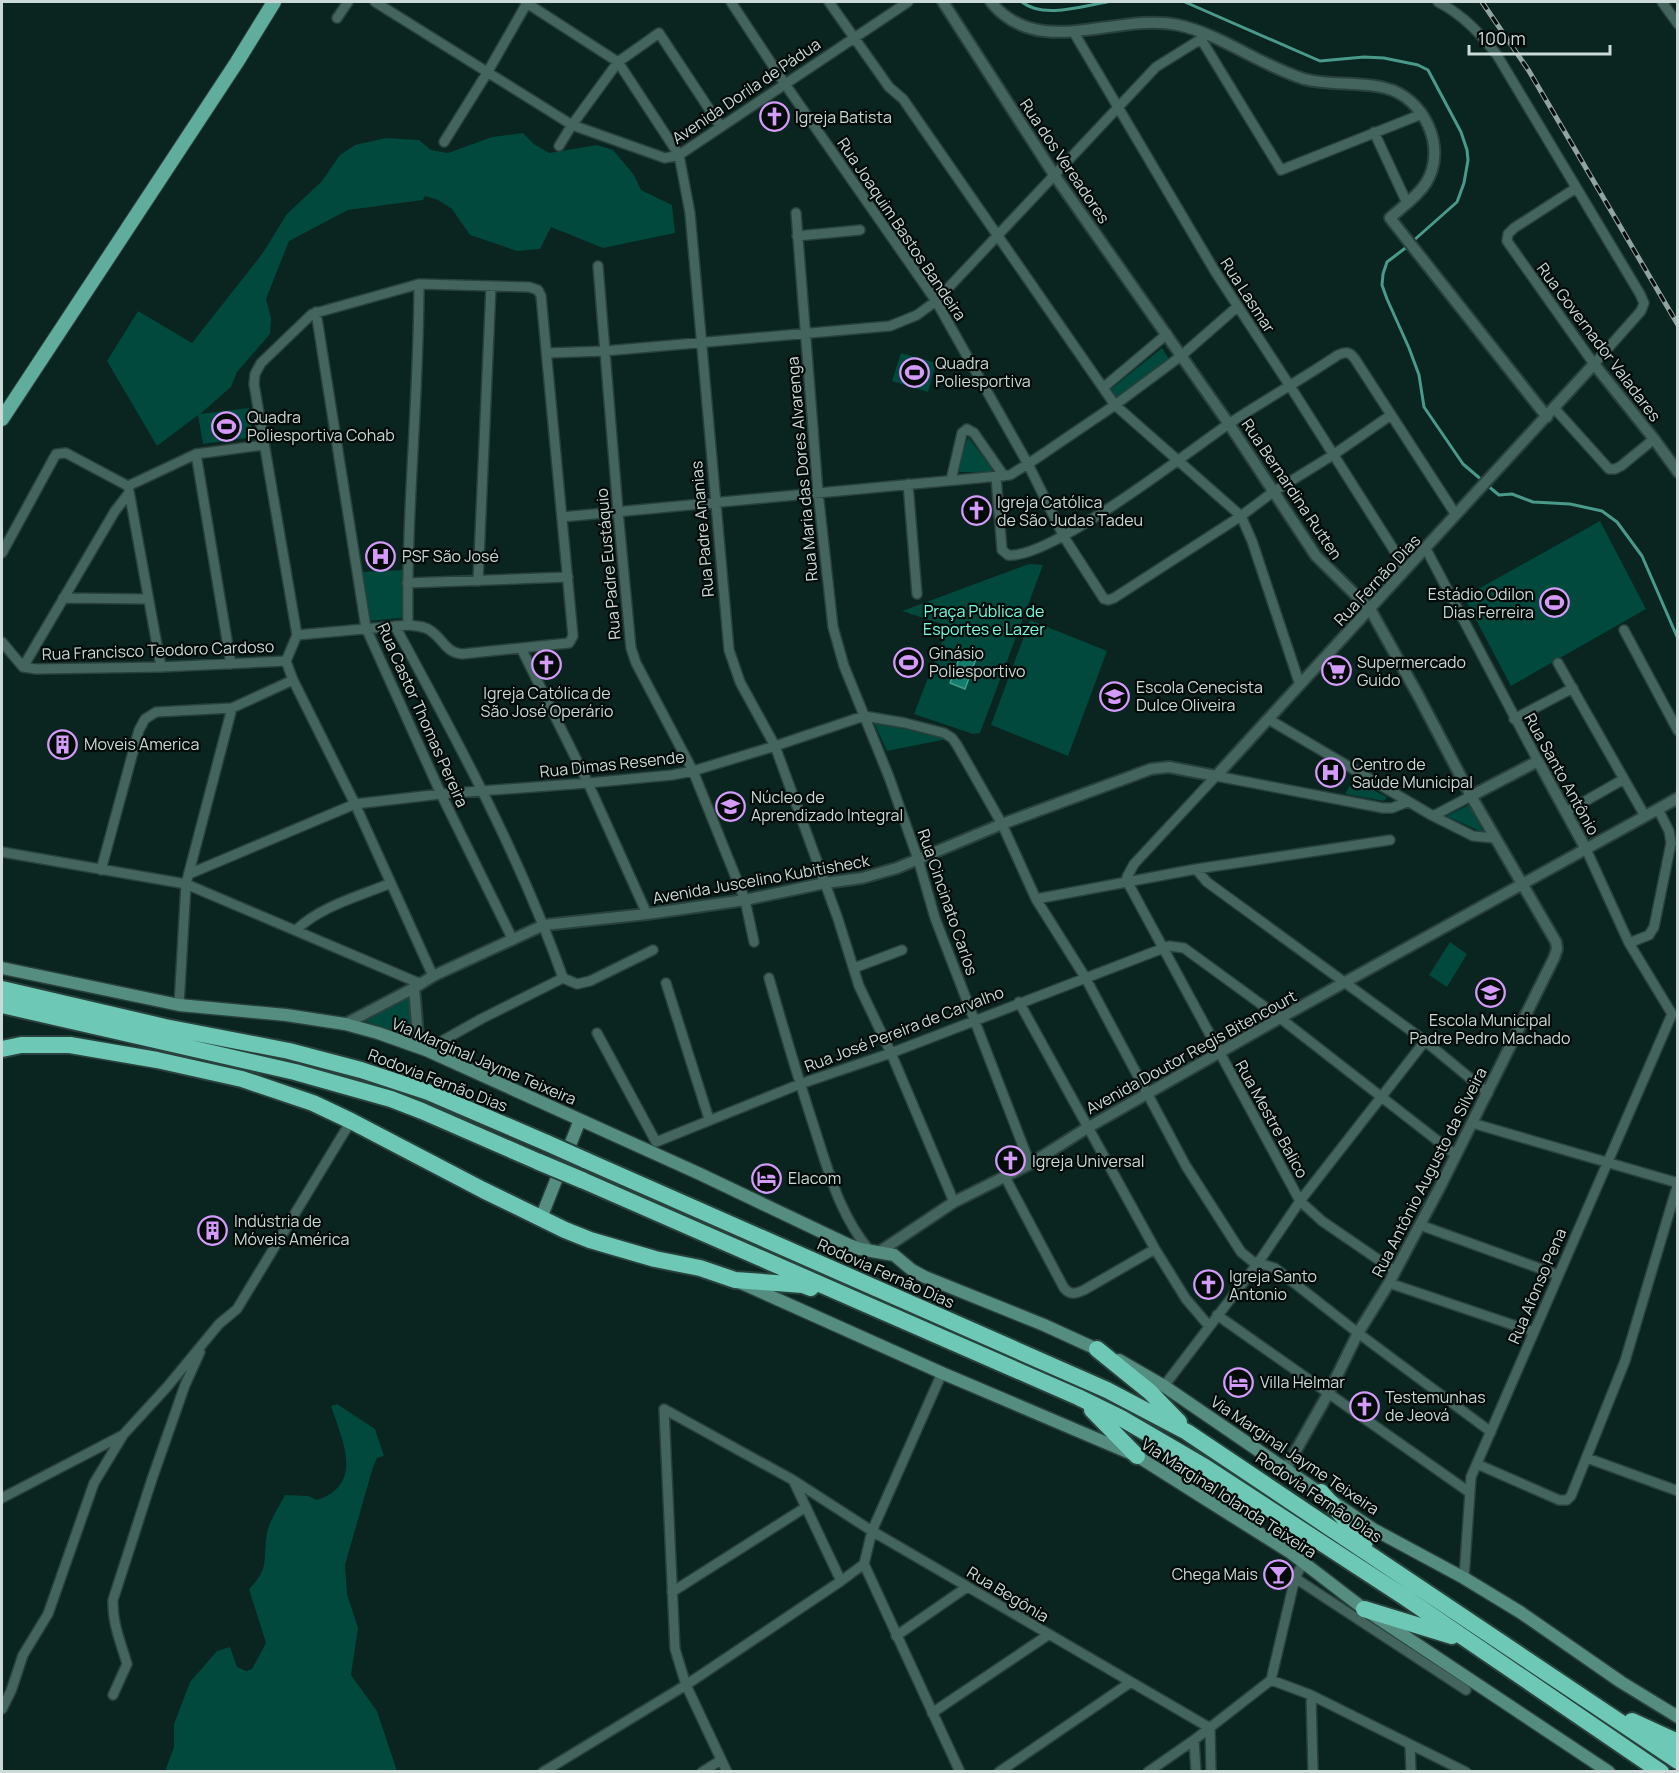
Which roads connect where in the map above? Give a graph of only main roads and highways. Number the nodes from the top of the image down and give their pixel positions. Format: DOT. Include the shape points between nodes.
graph roads {
  1 [pos="274,2"];
  2 [pos="2,419"];
  3 [pos="2,968"];
  4 [pos="2,981"];
  5 [pos="2,989"];
  6 [pos="2,1005"];
  7 [pos="39,1005"];
  8 [pos="2,1049"];
  9 [pos="157,1060"];
  10 [pos="580,1120"];
  11 [pos="541,1218"];
  12 [pos="735,1280"];
  13 [pos="850,1298"];
  14 [pos="1097,1349"];
  15 [pos="1078,1397"];
  16 [pos="1187,1432"];
  17 [pos="1137,1456"];
  18 [pos="1321,1492"];
  19 [pos="1379,1559"];
  20 [pos="1364,1609"];
  21 [pos="1469,1641"];
  22 [pos="1603,1710"];
  23 [pos="1677,1717"];
  24 [pos="1677,1742"];
  25 [pos="1677,1761"];
  26 [pos="1609,1772"];
  27 [pos="1660,1772"];
  1 -- 2 [label="main road"];
  3 -- 10 [label="main road, Via Marginal Jayme Teixeira" via="179,1005 345,1024 423,1049"];
  4 -- 7 [label="highway"];
  5 -- 7 [label="highway, Rodovia Fernão Dias"];
  6 -- 7 [label="highway, Rodovia Fernão Dias"];
  7 -- 9 [label="highway" via="91,1038"];
  7 -- 13 [label="highway, Rodovia Fernão Dias, bridge" via="391,1099"];
  7 -- 16 [label="highway, Rodovia Fernão Dias, bridge" via="289,1051 428,1092 1096,1386"];
  8 -- 9 [label="highway" via="70,1045"];
  9 -- 11 [label="highway" via="270,1088 313,1103"];
  10 -- 11 [label="main road"];
  10 -- 14 [label="main road, Via Marginal Jayme Teixeira" via="870,1251 898,1257 926,1277"];
  11 -- 12 [label="highway" via="590,1240"];
  12 -- 13 [label="highway" via="803,1285"];
  12 -- 17 [label="main road, Via Marginal Iolanda Teixeira"];
  13 -- 15 [label="highway, Rodovia Fernão Dias"];
  14 -- 16 [label="highway" via="1150,1392"];
  14 -- 18 [label="main road, Via Marginal Jayme Teixeira" via="1164,1386"];
  15 -- 17 [label="highway"];
  15 -- 21 [label="highway, Rodovia Fernão Dias" via="1195,1461"];
  16 -- 19 [label="highway, Rodovia Fernão Dias"];
  17 -- 20 [label="main road, Via Marginal Iolanda Teixeira" via="1303,1563"];
  18 -- 19 [label="highway"];
  18 -- 23 [label="main road, Via Marginal Jayme Teixeira" via="1373,1528 1520,1612"];
  19 -- 22 [label="highway, Rodovia Fernão Dias"];
  20 -- 21 [label="highway"];
  20 -- 26 [label="main road, Via Marginal Iolanda Teixeira"];
  21 -- 27 [label="highway, Rodovia Fernão Dias"];
  22 -- 24 [label="highway"];
  22 -- 25 [label="highway, Rodovia Fernão Dias"];
}
